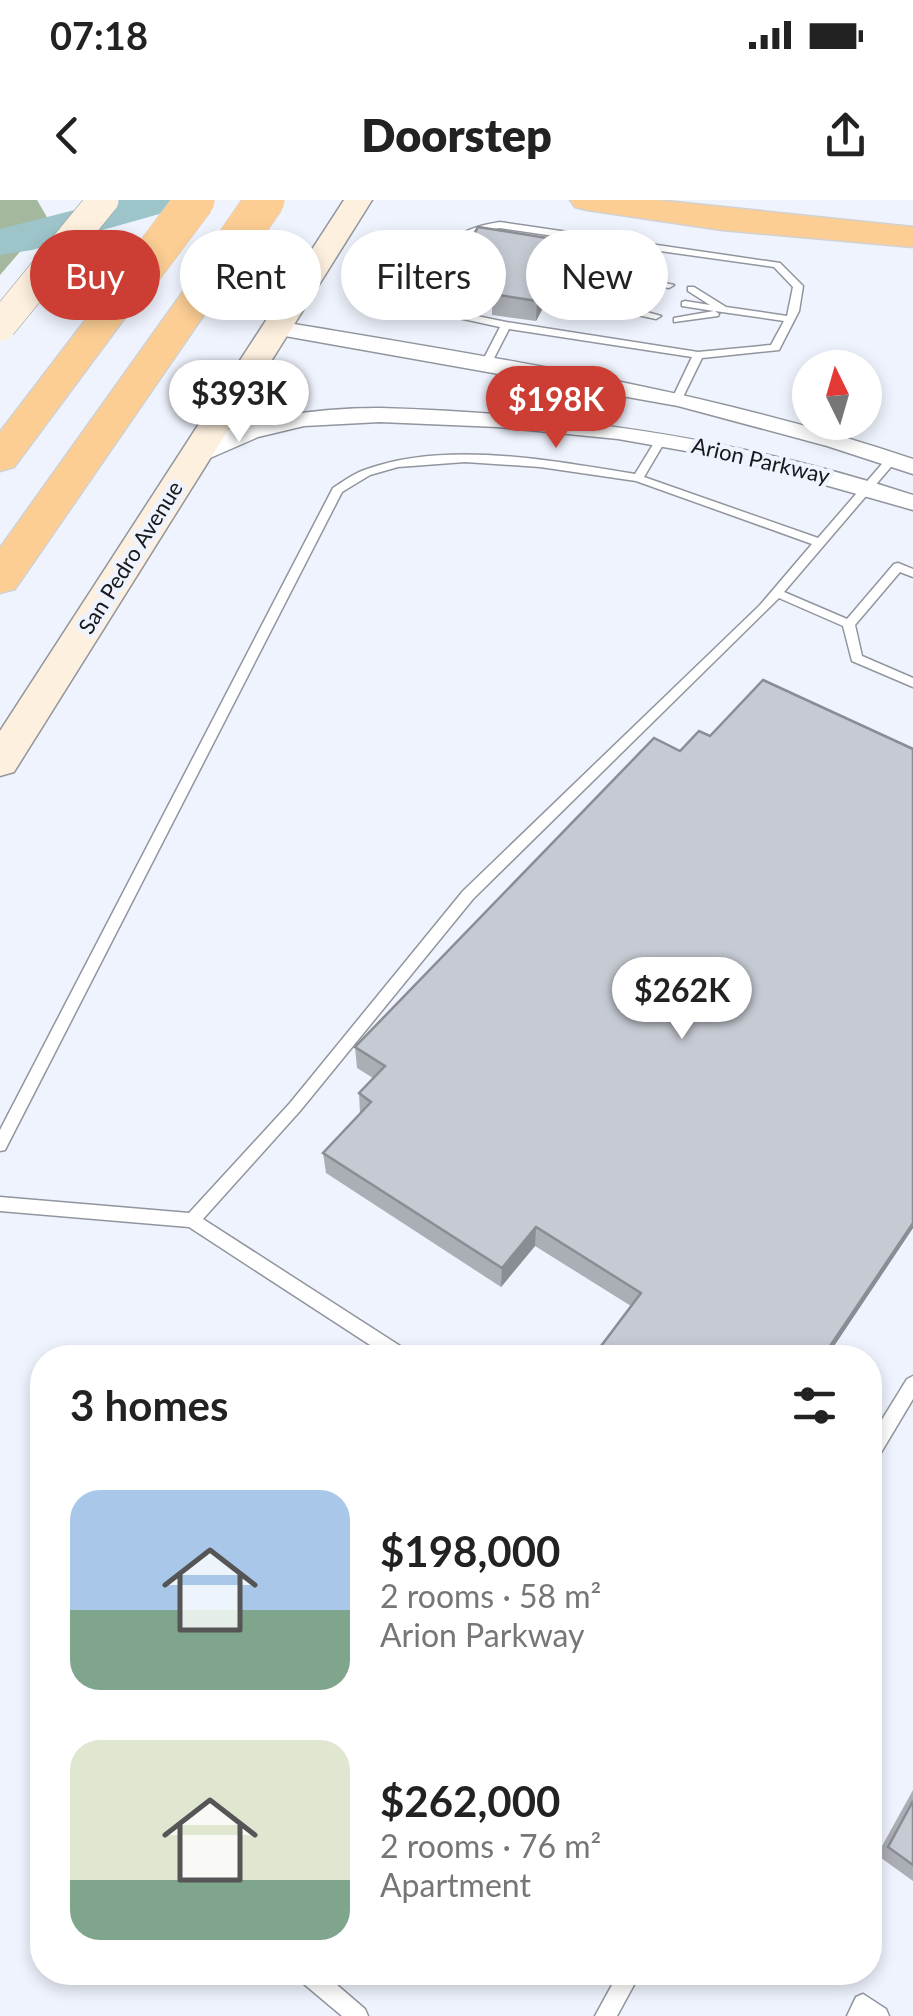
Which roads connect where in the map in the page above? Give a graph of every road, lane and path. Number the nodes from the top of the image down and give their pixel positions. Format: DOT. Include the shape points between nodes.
graph roads {
  1 [pos="103,200"];
  2 [pos="195,200"];
  3 [pos="265,200"];
  4 [pos="358,200"];
  5 [pos="587,200"];
  6 [pos="783,200"];
  7 [pos="913,209"];
  8 [pos="534,230"];
  9 [pos="913,237"];
  10 [pos="668,250"];
  11 [pos="691,288"];
  12 [pos="685,304"];
  13 [pos="729,311"];
  14 [pos="678,320"];
  15 [pos="790,320"];
  16 [pos="506,325"];
  17 [pos="1,326"];
  18 [pos="276,328"];
  19 [pos="698,354"];
  20 [pos="486,364"];
  21 [pos="677,398"];
  22 [pos="662,438"];
  23 [pos="194,458"];
  24 [pos="0,460"];
  25 [pos="903,463"];
  26 [pos="638,478"];
  27 [pos="868,488"];
  28 [pos="913,504"];
  29 [pos="820,543"];
  30 [pos="913,573"];
  31 [pos="0,579"];
  32 [pos="777,593"];
  33 [pos="849,624"];
  34 [pos="913,683"];
  35 [pos="0,762"];
  36 [pos="0,1145"];
  37 [pos="0,1204"];
  38 [pos="192,1220"];
  39 [pos="386,1345"];
  40 [pos="913,1384"];
  41 [pos="882,1435"];
  42 [pos="321,1985"];
  43 [pos="623,1985"];
  44 [pos="358,2016"];
  45 [pos="605,2016"];
  46 [pos="857,2016"];
  47 [pos="879,2016"];
  1 -- 17 [label="main road, bridge"];
  2 -- 24 [label="highway, bridge"];
  3 -- 31 [label="highway, bridge"];
  4 -- 18 [label="main road, San Pedro Avenue"];
  5 -- 9 [label="highway"];
  6 -- 7 [label="highway"];
  8 -- 16 [label="lane" via="500,225 455,237 422,292 435,310"];
  10 -- 15 [label="lane" via="776,265 798,286"];
  11 -- 13 [label="lane"];
  12 -- 13 [label="lane"];
  13 -- 14 [label="lane"];
  13 -- 15 [label="lane"];
  15 -- 19 [label="lane" via="775,348"];
  16 -- 19 [label="lane"];
  16 -- 20 [label="lane"];
  18 -- 20 [label="street, Arion Parkway"];
  18 -- 23 [label="main road, San Pedro Avenue"];
  19 -- 21 [label="lane"];
  20 -- 21 [label="street, Arion Parkway"];
  21 -- 22 [label="street"];
  21 -- 25 [label="street, Arion Parkway" via="831,437"];
  22 -- 23 [label="street, Arion Parkway" via="494,419 328,415 258,429"];
  22 -- 26 [label="lane"];
  22 -- 27 [label="street, Arion Parkway"];
  23 -- 35 [label="main road, San Pedro Avenue"];
  25 -- 27 [label="lane"];
  26 -- 29 [label="lane"];
  26 -- 36 [label="lane" via="540,462 408,461 370,471 337,490"];
  27 -- 28 [label="street, Arion Parkway"];
  27 -- 29 [label="lane"];
  29 -- 32 [label="lane"];
  30 -- 33 [label="lane" via="898,567"];
  32 -- 33 [label="lane"];
  32 -- 38 [label="lane" via="468,895"];
  33 -- 34 [label="lane" via="856,658"];
  37 -- 38 [label="lane"];
  38 -- 39 [label="lane"];
  40 -- 41 [label="lane"];
  42 -- 44 [label="lane"];
  43 -- 45 [label="lane"];
  46 -- 47 [label="lane" via="863,2004"];
}
